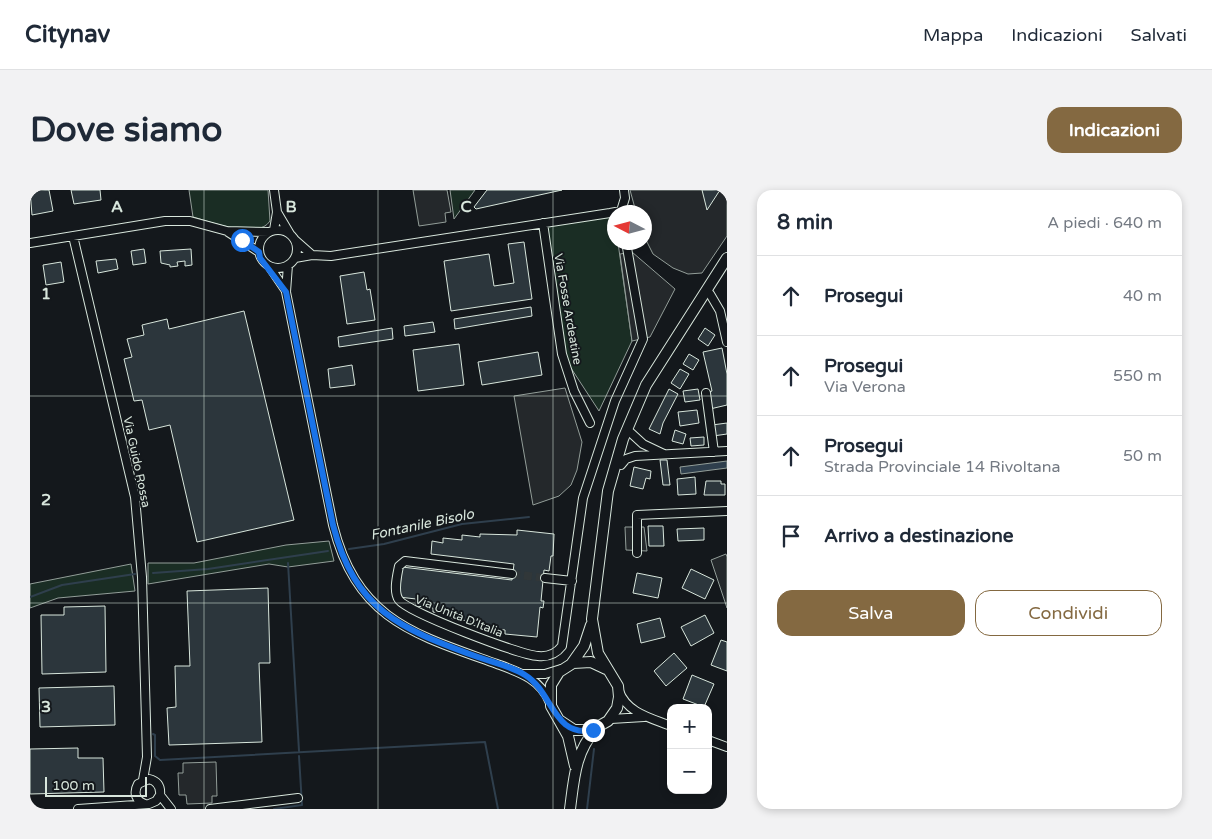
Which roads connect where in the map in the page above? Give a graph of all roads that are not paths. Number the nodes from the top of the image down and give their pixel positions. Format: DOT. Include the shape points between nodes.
graph roads {
  1 [pos="274,190"];
  2 [pos="624,190"];
  3 [pos="622,205"];
  4 [pos="278,212"];
  5 [pos="607,212"];
  6 [pos="543,223"];
  7 [pos="227,231"];
  8 [pos="272,231"];
  9 [pos="73,236"];
  10 [pos="293,237"];
  11 [pos="30,243"];
  12 [pos="627,250"];
  13 [pos="259,252"];
  14 [pos="312,255"];
  15 [pos="295,258"];
  16 [pos="727,258"];
  17 [pos="288,265"];
  18 [pos="269,266"];
  19 [pos="727,268"];
  20 [pos="286,292"];
  21 [pos="710,294"];
  22 [pos="727,342"];
  23 [pos="706,393"];
  24 [pos="590,423"];
  25 [pos="631,433"];
  26 [pos="727,451"];
  27 [pos="714,452"];
  28 [pos="666,455"];
  29 [pos="621,465"];
  30 [pos="727,511"];
  31 [pos="604,526"];
  32 [pos="637,553"];
  33 [pos="512,574"];
  34 [pos="545,578"];
  35 [pos="572,581"];
  36 [pos="592,620"];
  37 [pos="568,666"];
  38 [pos="610,672"];
  39 [pos="524,674"];
  40 [pos="618,690"];
  41 [pos="550,705"];
  42 [pos="648,717"];
  43 [pos="611,718"];
  44 [pos="559,720"];
  45 [pos="667,724"];
  46 [pos="596,729"];
  47 [pos="712,741"];
  48 [pos="727,747"];
  49 [pos="146,757"];
  50 [pos="575,766"];
  51 [pos="143,780"];
  52 [pos="153,780"];
  53 [pos="135,792"];
  54 [pos="160,795"];
  55 [pos="298,798"];
  56 [pos="147,804"];
  57 [pos="116,805"];
  58 [pos="78,809"];
  59 [pos="164,809"];
  60 [pos="171,809"];
  61 [pos="210,809"];
  62 [pos="570,809"];
  1 -- 4 [label="street"];
  2 -- 3 [label="street"];
  4 -- 8 [label="street"];
  4 -- 10 [label="street"];
  5 -- 6 [label="street"];
  6 -- 14 [label="street" via="330,256"];
  6 -- 24 [label="street, Via Fosse Ardeatine" via="562,354 574,391"];
  7 -- 8 [label="street"];
  7 -- 9 [label="street" via="190,221 165,220"];
  7 -- 13 [label="street"];
  8 -- 10 [label="street" via="280,230"];
  8 -- 13 [label="street" via="261,240"];
  9 -- 11 [label="street"];
  9 -- 49 [label="street, Via Guido Rossa" via="134,497 142,577"];
  10 -- 14 [label="street"];
  10 -- 15 [label="street" via="297,248"];
  12 -- 35 [label="street, Via Unità D'Italia" via="643,338 616,401 584,494"];
  13 -- 18 [label="street"];
  14 -- 15 [label="street"];
  15 -- 17 [label="street"];
  16 -- 31 [label="main road" via="640,398 617,458 607,496"];
  17 -- 18 [label="street" via="279,268"];
  17 -- 20 [label="street"];
  18 -- 20 [label="street"];
  19 -- 21 [label="main road"];
  20 -- 39 [label="street" via="333,525 353,578 376,606 402,626"];
  21 -- 22 [label="street" via="720,311"];
  21 -- 25 [label="main road" via="659,374"];
  23 -- 27 [label="street"];
  25 -- 28 [label="street" via="643,444"];
  25 -- 29 [label="main road"];
  26 -- 27 [label="street"];
  27 -- 28 [label="street"];
  28 -- 29 [label="street" via="633,456"];
  29 -- 31 [label="main road"];
  30 -- 32 [label="street" via="637,515"];
  31 -- 36 [label="main road"];
  33 -- 35 [label="street, Via Unità D'Italia" via="405,561 399,566 396,593 403,604 421,614 519,652 542,656 555,653 563,644"];
  34 -- 35 [label="street"];
  36 -- 37 [label="main road" via="584,646"];
  36 -- 38 [label="main road" via="596,646"];
  37 -- 38 [label="main road" via="590,662"];
  37 -- 39 [label="street" via="545,674"];
  37 -- 41 [label="main road" via="551,685"];
  38 -- 40 [label="main road"];
  39 -- 41 [label="street" via="542,689"];
  40 -- 42 [label="street" via="628,706"];
  40 -- 43 [label="main road" via="618,703"];
  41 -- 44 [label="main road"];
  42 -- 43 [label="street"];
  42 -- 45 [label="street"];
  43 -- 46 [label="main road"];
  44 -- 46 [label="main road" via="576,730"];
  44 -- 50 [label="main road" via="571,744"];
  46 -- 50 [label="main road" via="586,741"];
  47 -- 48 [label="street"];
  49 -- 51 [label="street"];
  49 -- 52 [label="street"];
  50 -- 62 [label="main road"];
  51 -- 52 [label="street"];
  51 -- 53 [label="street"];
  52 -- 54 [label="street" via="160,788"];
  53 -- 56 [label="street" via="138,800"];
  53 -- 57 [label="street" via="126,802"];
  54 -- 56 [label="street" via="156,801"];
  54 -- 60 [label="street"];
  55 -- 61 [label="street"];
  56 -- 57 [label="street"];
  56 -- 59 [label="street"];
  57 -- 58 [label="street"];
}
